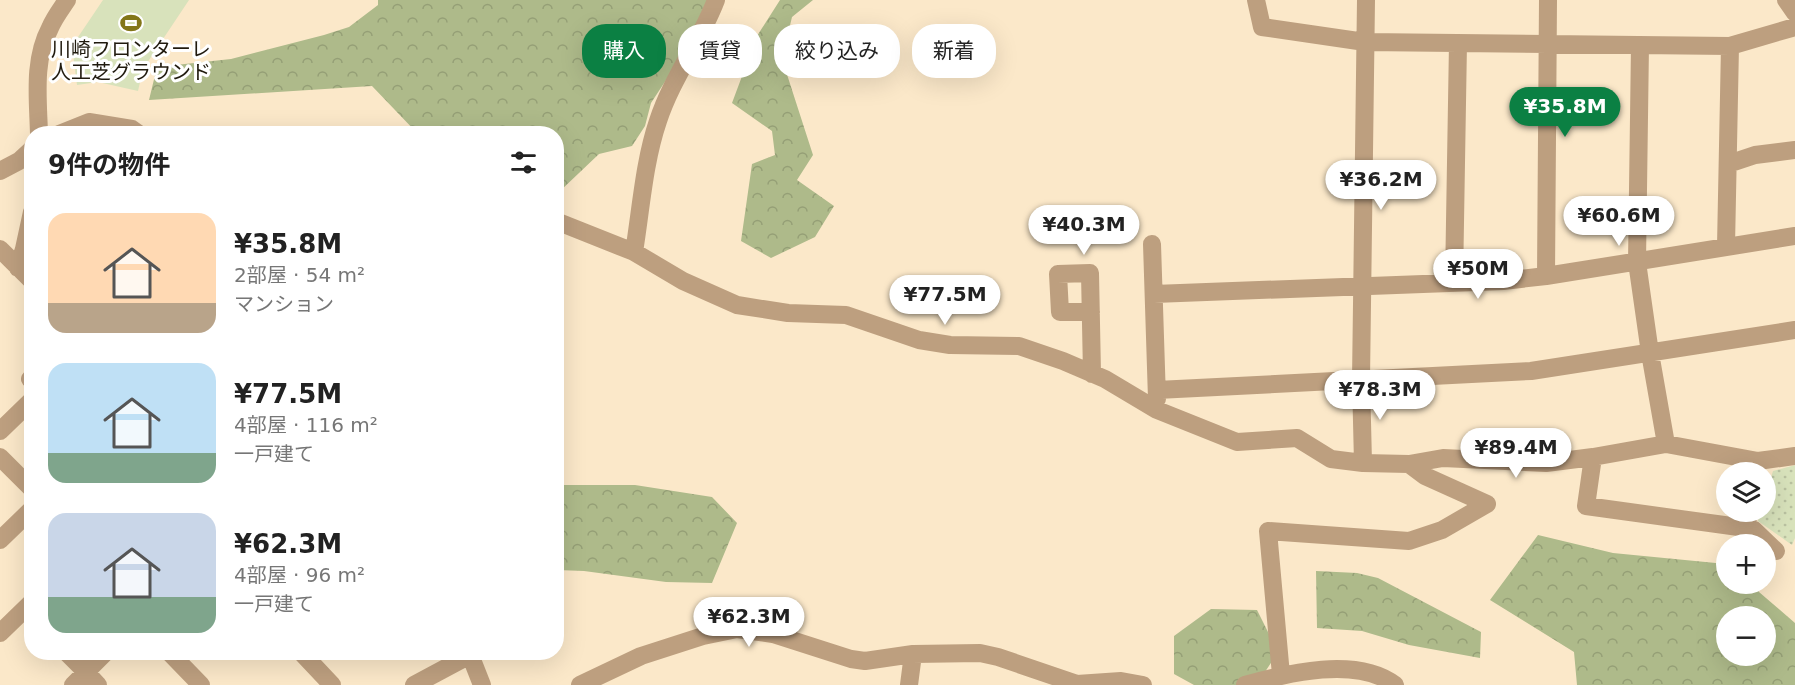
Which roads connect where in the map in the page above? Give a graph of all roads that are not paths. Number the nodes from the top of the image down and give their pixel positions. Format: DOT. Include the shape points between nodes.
graph roads {
  1 [pos="67,0"];
  2 [pos="716,0"];
  3 [pos="1256,0"];
  4 [pos="1366,0"];
  5 [pos="1548,0"];
  6 [pos="1786,0"];
  7 [pos="1795,13"];
  8 [pos="1795,27"];
  9 [pos="1365,42"];
  10 [pos="1458,43"];
  11 [pos="1548,44"];
  12 [pos="1640,45"];
  13 [pos="1730,45"];
  14 [pos="39,126"];
  15 [pos="79,126"];
  16 [pos="114,126"];
  17 [pos="1795,150"];
  18 [pos="24,156"];
  19 [pos="1728,164"];
  20 [pos="0,171"];
  21 [pos="564,224"];
  22 [pos="1795,236"];
  23 [pos="1152,244"];
  24 [pos="1726,246"];
  25 [pos="0,249"];
  26 [pos="24,249"];
  27 [pos="634,252"];
  28 [pos="1637,262"];
  29 [pos="18,268"];
  30 [pos="24,274"];
  31 [pos="1546,276"];
  32 [pos="1454,282"];
  33 [pos="1362,286"];
  34 [pos="1154,294"];
  35 [pos="1091,312"];
  36 [pos="1795,330"];
  37 [pos="1650,354"];
  38 [pos="1092,374"];
  39 [pos="1360,380"];
  40 [pos="1157,390"];
  41 [pos="24,408"];
  42 [pos="1157,410"];
  43 [pos="0,431"];
  44 [pos="1666,444"];
  45 [pos="1795,456"];
  46 [pos="0,457"];
  47 [pos="1593,457"];
  48 [pos="1737,462"];
  49 [pos="1774,462"];
  50 [pos="1363,463"];
  51 [pos="1408,464"];
  52 [pos="24,481"];
  53 [pos="24,517"];
  54 [pos="1716,517"];
  55 [pos="1749,522"];
  56 [pos="1758,534"];
  57 [pos="0,540"];
  58 [pos="24,614"];
  59 [pos="0,633"];
  60 [pos="913,654"];
  61 [pos="72,660"];
  62 [pos="100,660"];
  63 [pos="177,660"];
  64 [pos="309,660"];
  65 [pos="459,660"];
  66 [pos="472,660"];
  67 [pos="1281,675"];
  68 [pos="86,681"];
  69 [pos="201,685"];
  70 [pos="332,685"];
  71 [pos="414,685"];
  72 [pos="482,685"];
  73 [pos="580,685"];
  74 [pos="909,685"];
  75 [pos="1143,685"];
  76 [pos="1245,685"];
  77 [pos="1395,685"];
  1 -- 14 [label="street" via="49,29 39,59"];
  2 -- 27 [label="street" via="658,121"];
  3 -- 9 [label="street" via="1262,27"];
  4 -- 9 [label="street"];
  5 -- 11 [label="street"];
  6 -- 7 [label="street"];
  8 -- 13 [label="street"];
  9 -- 10 [label="street"];
  9 -- 33 [label="street"];
  10 -- 11 [label="street"];
  10 -- 32 [label="street"];
  11 -- 12 [label="street"];
  11 -- 31 [label="street"];
  12 -- 13 [label="street"];
  12 -- 28 [label="street"];
  13 -- 19 [label="street"];
  15 -- 16 [label="street" via="89,122"];
  17 -- 19 [label="street" via="1755,155"];
  18 -- 20 [label="street"];
  19 -- 24 [label="street"];
  21 -- 27 [label="street"];
  22 -- 24 [label="street"];
  23 -- 34 [label="street"];
  24 -- 28 [label="street"];
  25 -- 29 [label="street"];
  26 -- 29 [label="street"];
  27 -- 38 [label="street" via="737,304 788,313 846,315 920,340 950,345 1019,346"];
  28 -- 31 [label="street"];
  28 -- 37 [label="street"];
  29 -- 30 [label="street"];
  31 -- 32 [label="street"];
  32 -- 33 [label="street"];
  33 -- 34 [label="street"];
  33 -- 39 [label="street"];
  34 -- 40 [label="street"];
  35 -- 38 [label="street"];
  36 -- 37 [label="street"];
  37 -- 39 [label="street" via="1531,371"];
  37 -- 44 [label="street"];
  38 -- 42 [label="street"];
  39 -- 40 [label="street"];
  39 -- 50 [label="street"];
  40 -- 42 [label="street"];
  41 -- 43 [label="street"];
  42 -- 50 [label="street" via="1237,442 1297,438 1331,459"];
  44 -- 47 [label="street"];
  44 -- 48 [label="street"];
  45 -- 49 [label="street"];
  46 -- 52 [label="street"];
  47 -- 51 [label="street" via="1546,463 1443,458"];
  47 -- 54 [label="street" via="1586,506"];
  50 -- 51 [label="street"];
  51 -- 67 [label="street" via="1425,476 1487,504 1442,530 1409,541 1268,531"];
  53 -- 57 [label="street"];
  55 -- 56 [label="street"];
  58 -- 59 [label="street"];
  60 -- 73 [label="street" via="865,661 851,659 773,634 737,628 641,656"];
  60 -- 74 [label="street"];
  60 -- 75 [label="street" via="980,653 1077,684 1121,681"];
  61 -- 68 [label="street"];
  62 -- 68 [label="street"];
  63 -- 69 [label="street"];
  64 -- 70 [label="street"];
  65 -- 71 [label="street"];
  66 -- 72 [label="street"];
  67 -- 76 [label="street"];
  67 -- 77 [label="street" via="1349,668 1369,671"];
}
